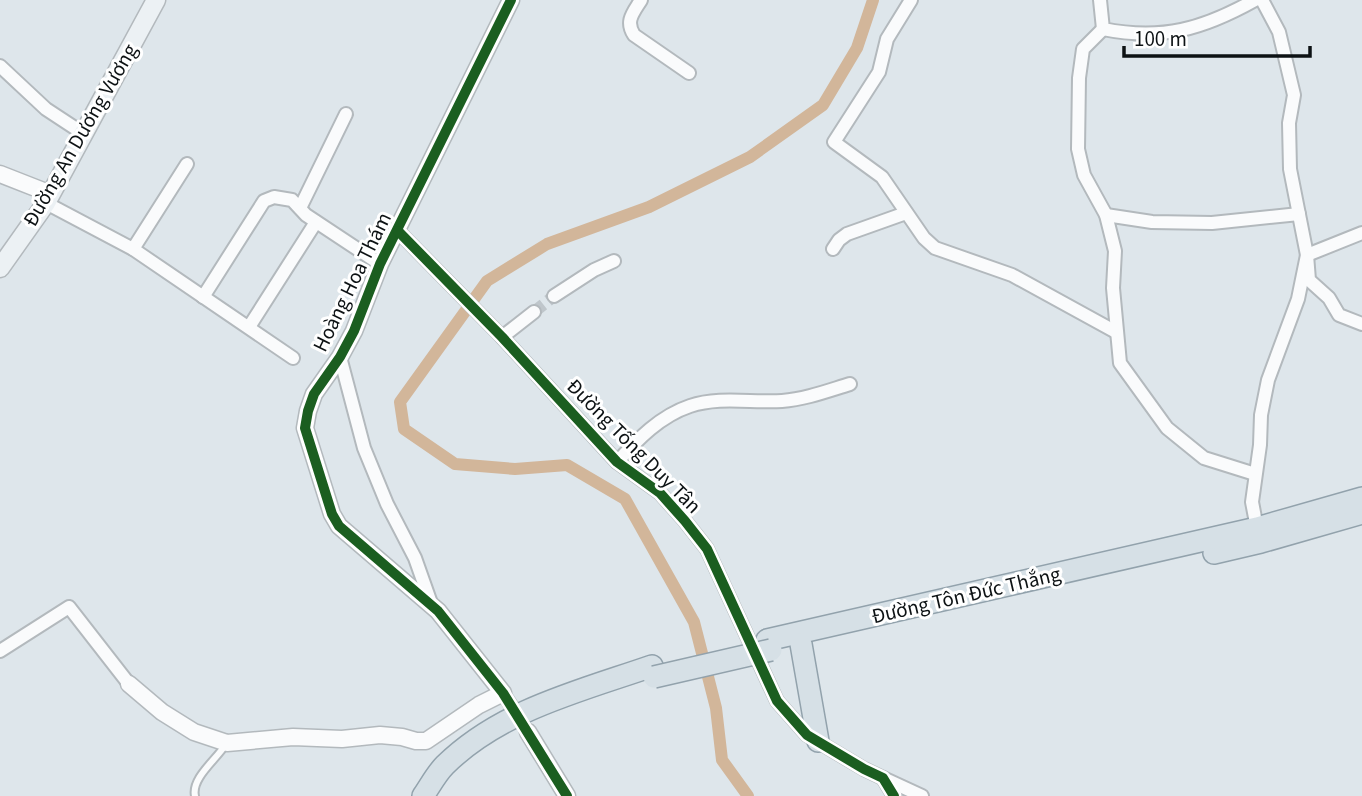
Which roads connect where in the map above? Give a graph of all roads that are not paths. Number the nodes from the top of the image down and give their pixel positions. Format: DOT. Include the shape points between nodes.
graph roads {
  1 [pos="156,0"];
  2 [pos="512,0"];
  3 [pos="640,0"];
  4 [pos="911,0"];
  5 [pos="1100,0"];
  6 [pos="1255,0"];
  7 [pos="1262,0"];
  8 [pos="1103,29"];
  9 [pos="0,66"];
  10 [pos="689,73"];
  11 [pos="346,114"];
  12 [pos="84,134"];
  13 [pos="187,164"];
  14 [pos="0,174"];
  15 [pos="48,199"];
  16 [pos="300,208"];
  17 [pos="906,214"];
  18 [pos="1299,214"];
  19 [pos="1106,215"];
  20 [pos="316,222"];
  21 [pos="398,231"];
  22 [pos="1362,233"];
  23 [pos="133,249"];
  24 [pos="833,249"];
  25 [pos="1307,255"];
  26 [pos="614,261"];
  27 [pos="380,264"];
  28 [pos="0,268"];
  29 [pos="554,296"];
  30 [pos="203,297"];
  31 [pos="534,312"];
  32 [pos="1362,324"];
  33 [pos="250,327"];
  34 [pos="1116,332"];
  35 [pos="502,337"];
  36 [pos="340,357"];
  37 [pos="293,358"];
  38 [pos="850,384"];
  39 [pos="617,462"];
  40 [pos="1255,474"];
  41 [pos="1362,498"];
  42 [pos="1362,513"];
  43 [pos="1257,528"];
  44 [pos="433,607"];
  45 [pos="801,644"];
  46 [pos="769,645"];
  47 [pos="0,651"];
  48 [pos="129,684"];
  49 [pos="528,732"];
  50 [pos="818,741"];
  51 [pos="227,743"];
  52 [pos="883,778"];
  53 [pos="195,796"];
  54 [pos="423,796"];
  55 [pos="567,796"];
  56 [pos="894,796"];
  57 [pos="922,796"];
  1 -- 12 [label="main road, Đường An Dương Vương"];
  2 -- 21 [label="street, Hoàng Hoa Thám"];
  3 -- 10 [label="street" via="629,28"];
  4 -- 17 [label="street" via="887,40 879,72 834,141 882,177"];
  5 -- 8 [label="street"];
  6 -- 8 [label="street" via="1182,32 1127,34"];
  7 -- 18 [label="street" via="1279,32 1294,94 1290,169"];
  8 -- 19 [label="street" via="1083,49 1078,149 1084,175"];
  9 -- 12 [label="street" via="46,109"];
  11 -- 16 [label="street"];
  12 -- 15 [label="main road, Đường An Dương Vương"];
  13 -- 23 [label="street"];
  14 -- 15 [label="street"];
  15 -- 23 [label="street"];
  15 -- 28 [label="main road, Đường An Dương Vương"];
  16 -- 20 [label="street"];
  16 -- 30 [label="street" via="283,197 264,201"];
  17 -- 24 [label="street" via="847,234"];
  17 -- 34 [label="street" via="935,248 1012,275"];
  18 -- 19 [label="street" via="1212,223 1152,222"];
  18 -- 25 [label="street"];
  19 -- 34 [label="street" via="1115,251"];
  20 -- 27 [label="street"];
  20 -- 33 [label="street"];
  21 -- 27 [label="street, Hoàng Hoa Thám"];
  21 -- 35 [label="street, Đường Tống Duy Tân"];
  22 -- 25 [label="street"];
  23 -- 30 [label="street"];
  25 -- 32 [label="street" via="1309,279 1339,315"];
  25 -- 40 [label="street" via="1298,299 1268,380"];
  26 -- 29 [label="street"];
  27 -- 36 [label="street, Hoàng Hoa Thám"];
  30 -- 33 [label="street"];
  31 -- 35 [label="street"];
  33 -- 37 [label="street"];
  34 -- 40 [label="street" via="1120,363 1167,428 1204,458"];
  35 -- 39 [label="street, Đường Tống Duy Tân"];
  36 -- 44 [label="street" via="364,448"];
  36 -- 44 [label="street, Hoàng Hoa Thám" via="314,394 305,428 332,514 339,526"];
  38 -- 39 [label="street" via="783,401 691,406 641,435"];
  39 -- 50 [label="street, Đường Tống Duy Tân" via="660,493 707,549 777,701"];
  40 -- 43 [label="street" via="1252,502"];
  41 -- 43 [label="highway, Đường Tôn Đức Thắng"];
  42 -- 45 [label="highway, Đường Tôn Đức Thắng" via="1261,542"];
  43 -- 46 [label="highway, Đường Tôn Đức Thắng"];
  44 -- 51 [label="street, Hoàng Hoa Thám" via="503,693 426,741 380,735"];
  45 -- 46 [label="highway, Đường Tôn Đức Thắng"];
  45 -- 50 [label="highway"];
  46 -- 54 [label="highway, Đường Tôn Đức Thắng, bridge" via="653,671 532,708 443,766"];
  47 -- 48 [label="street" via="69,607"];
  48 -- 51 [label="street" via="194,732"];
  49 -- 55 [label="street"];
  50 -- 52 [label="street, Đường Tống Duy Tân"];
  51 -- 53 [label="lane" via="196,781"];
  52 -- 56 [label="street"];
  52 -- 57 [label="street, Đường Tống Duy Tân"];
}
